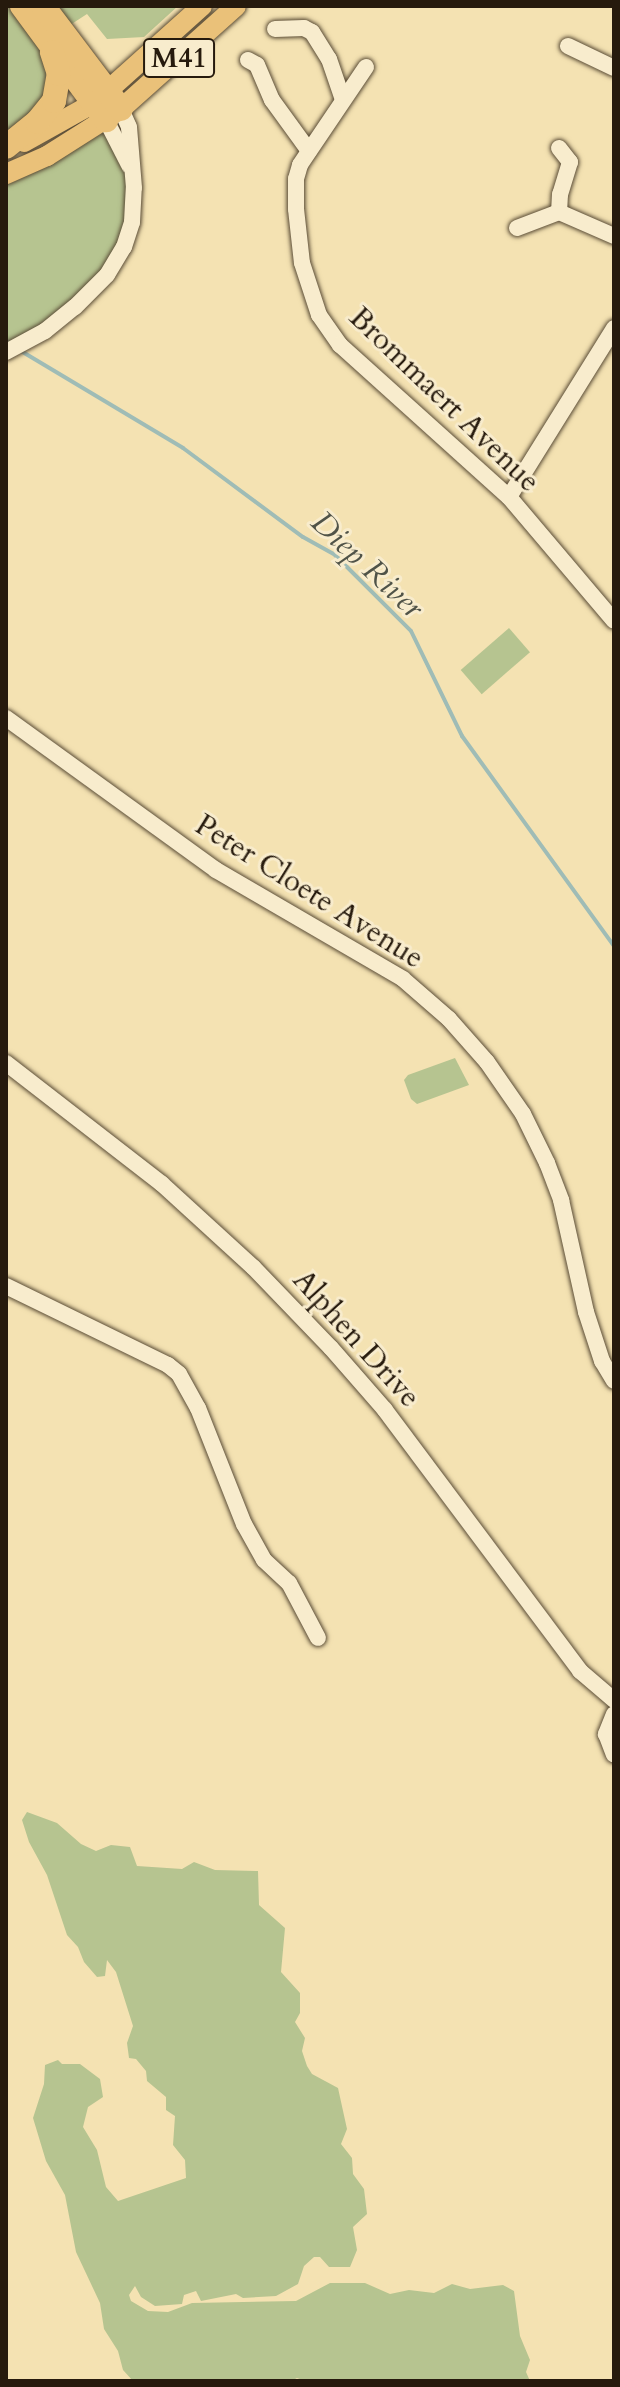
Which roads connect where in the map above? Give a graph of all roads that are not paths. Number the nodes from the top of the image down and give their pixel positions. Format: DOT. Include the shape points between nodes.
graph roads {
  1 [pos="22,6"];
  2 [pos="43,6"];
  3 [pos="202,6"];
  4 [pos="236,6"];
  5 [pos="275,29"];
  6 [pos="47,40"];
  7 [pos="568,46"];
  8 [pos="248,60"];
  9 [pos="366,67"];
  10 [pos="614,68"];
  11 [pos="343,100"];
  12 [pos="107,106"];
  13 [pos="559,148"];
  14 [pos="6,149"];
  15 [pos="309,151"];
  16 [pos="6,174"];
  17 [pos="559,212"];
  18 [pos="517,228"];
  19 [pos="614,236"];
  20 [pos="614,328"];
  21 [pos="6,352"];
  22 [pos="509,497"];
  23 [pos="614,621"];
  24 [pos="6,718"];
  25 [pos="6,1063"];
  26 [pos="6,1286"];
  27 [pos="614,1381"];
  28 [pos="318,1638"];
  29 [pos="614,1700"];
  30 [pos="614,1714"];
  31 [pos="614,1755"];
  1 -- 6 [label="highway"];
  2 -- 12 [label="highway"];
  3 -- 12 [label="main road, M41"];
  4 -- 12 [label="main road, M41"];
  5 -- 11 [label="street" via="312,32 329,59"];
  6 -- 12 [label="highway"];
  6 -- 14 [label="highway" via="58,70 56,97"];
  7 -- 10 [label="street"];
  8 -- 15 [label="street" via="257,65 272,100"];
  9 -- 11 [label="street, Brommaert Avenue"];
  11 -- 15 [label="street, Brommaert Avenue"];
  12 -- 14 [label="main road, M41"];
  12 -- 16 [label="main road, M41" via="47,156"];
  12 -- 21 [label="street" via="133,173 129,232 107,275 62,318"];
  13 -- 17 [label="street" via="570,162"];
  15 -- 22 [label="street, Brommaert Avenue" via="296,179 296,209 302,263 319,315 340,345"];
  17 -- 18 [label="street"];
  17 -- 19 [label="street"];
  20 -- 22 [label="street"];
  22 -- 23 [label="street, Brommaert Avenue"];
  24 -- 27 [label="street, Peter Cloete Avenue" via="216,870 403,979 449,1019 523,1114 547,1163 568,1227 586,1312"];
  25 -- 29 [label="street, Alphen Drive" via="162,1184 331,1348 385,1410 580,1671"];
  26 -- 28 [label="street" via="179,1374 244,1524 264,1560 289,1583"];
  30 -- 31 [label="street" via="606,1734"];
}
